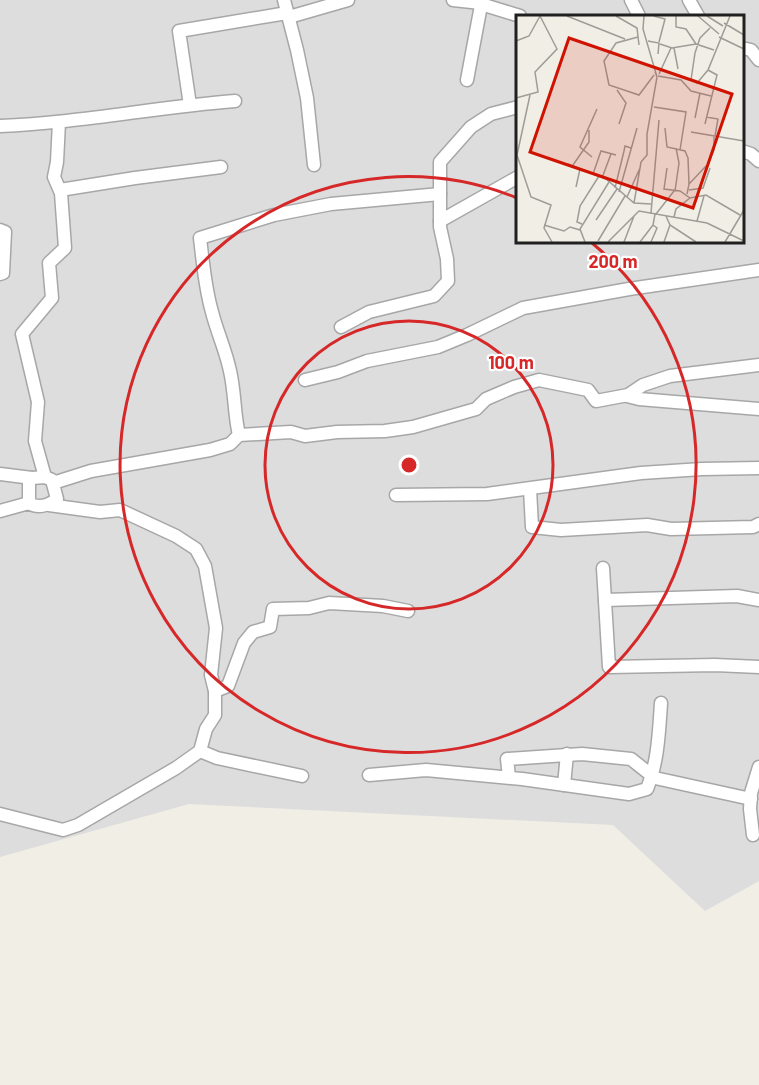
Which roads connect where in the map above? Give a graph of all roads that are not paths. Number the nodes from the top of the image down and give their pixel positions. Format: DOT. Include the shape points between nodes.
graph roads {
  1 [pos="284,0"];
  2 [pos="348,0"];
  3 [pos="453,0"];
  4 [pos="631,0"];
  5 [pos="689,0"];
  6 [pos="481,2"];
  7 [pos="288,15"];
  8 [pos="517,15"];
  9 [pos="638,15"];
  10 [pos="697,15"];
  11 [pos="744,48"];
  12 [pos="759,60"];
  13 [pos="467,80"];
  14 [pos="235,101"];
  15 [pos="190,105"];
  16 [pos="516,108"];
  17 [pos="59,122"];
  18 [pos="0,126"];
  19 [pos="744,152"];
  20 [pos="759,161"];
  21 [pos="314,165"];
  22 [pos="221,167"];
  23 [pos="516,178"];
  24 [pos="60,190"];
  25 [pos="440,194"];
  26 [pos="440,221"];
  27 [pos="0,230"];
  28 [pos="759,270"];
  29 [pos="0,274"];
  30 [pos="341,327"];
  31 [pos="759,365"];
  32 [pos="305,380"];
  33 [pos="627,396"];
  34 [pos="759,409"];
  35 [pos="239,435"];
  36 [pos="759,468"];
  37 [pos="0,474"];
  38 [pos="43,480"];
  39 [pos="530,489"];
  40 [pos="396,495"];
  41 [pos="29,503"];
  42 [pos="50,505"];
  43 [pos="0,510"];
  44 [pos="759,524"];
  45 [pos="603,568"];
  46 [pos="605,600"];
  47 [pos="759,600"];
  48 [pos="408,611"];
  49 [pos="759,667"];
  50 [pos="215,691"];
  51 [pos="661,703"];
  52 [pos="200,751"];
  53 [pos="567,754"];
  54 [pos="759,767"];
  55 [pos="369,775"];
  56 [pos="652,776"];
  57 [pos="302,777"];
  58 [pos="508,777"];
  59 [pos="564,785"];
  60 [pos="750,799"];
  61 [pos="0,814"];
  62 [pos="753,835"];
  1 -- 7 [label="street"];
  2 -- 7 [label="street"];
  3 -- 6 [label="street"];
  4 -- 9 [label="street"];
  5 -- 10 [label="street"];
  6 -- 8 [label="street"];
  6 -- 13 [label="street"];
  7 -- 15 [label="street" via="179,31"];
  7 -- 21 [label="street" via="307,98"];
  11 -- 12 [label="street" via="751,50"];
  14 -- 15 [label="street"];
  15 -- 17 [label="street"];
  16 -- 25 [label="street" via="491,114 471,127 440,162"];
  17 -- 18 [label="street"];
  17 -- 24 [label="street" via="54,177"];
  19 -- 20 [label="street"];
  22 -- 24 [label="street"];
  23 -- 26 [label="street"];
  24 -- 38 [label="street" via="65,248 49,263 52,298 22,334 38,402 35,441"];
  25 -- 26 [label="street"];
  25 -- 35 [label="street" via="331,204 274,215 200,238 205,283 234,388"];
  26 -- 30 [label="street" via="448,280 434,296 369,312"];
  27 -- 29 [label="street" via="5,232"];
  28 -- 32 [label="street" via="531,306 438,347 367,361"];
  31 -- 33 [label="street" via="670,376"];
  33 -- 34 [label="street"];
  33 -- 35 [label="street" via="596,401 588,390 539,380 486,399 476,409 413,427 305,436 291,432"];
  35 -- 38 [label="street" via="230,444 210,450"];
  36 -- 39 [label="street" via="641,473"];
  37 -- 38 [label="street"];
  38 -- 41 [label="street" via="29,482"];
  38 -- 42 [label="street" via="57,499"];
  39 -- 40 [label="street" via="487,494"];
  39 -- 44 [label="street" via="532,527 561,530 647,525 670,529"];
  41 -- 42 [label="street"];
  41 -- 43 [label="street"];
  42 -- 50 [label="street" via="100,512 120,510 196,549 205,566 216,628 211,675"];
  45 -- 46 [label="street"];
  46 -- 47 [label="street" via="737,596"];
  46 -- 49 [label="street" via="609,667"];
  48 -- 50 [label="street" via="329,603 273,609 270,627 253,632 244,643 228,686"];
  50 -- 52 [label="street" via="215,715"];
  51 -- 56 [label="street"];
  52 -- 57 [label="street"];
  52 -- 61 [label="street" via="78,825 63,830"];
  53 -- 56 [label="street" via="631,759"];
  53 -- 58 [label="street" via="507,759"];
  53 -- 59 [label="street"];
  54 -- 60 [label="street"];
  55 -- 58 [label="street" via="426,770"];
  56 -- 59 [label="street" via="647,789 630,794"];
  56 -- 60 [label="street"];
  58 -- 59 [label="street"];
  60 -- 62 [label="street"];
}
